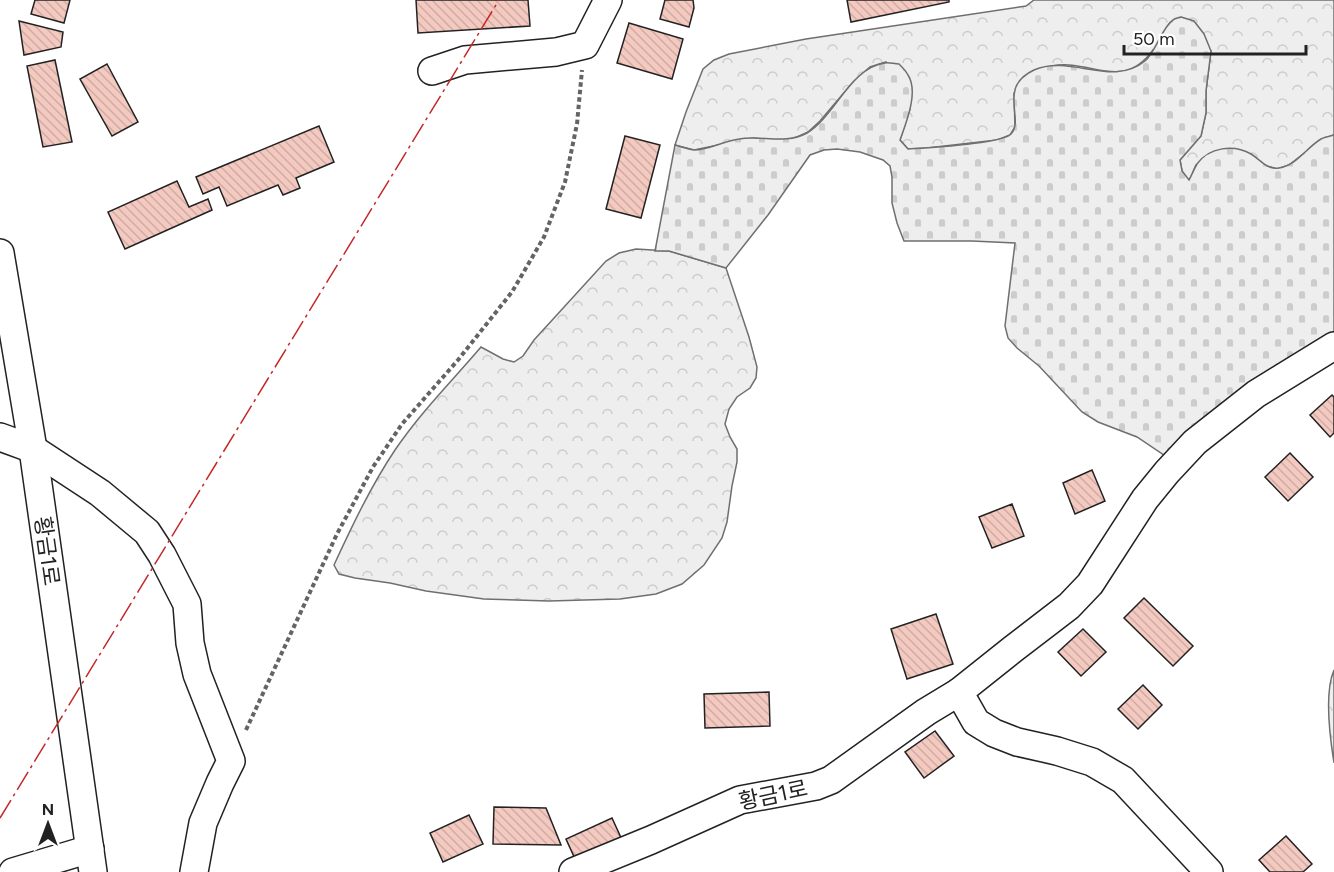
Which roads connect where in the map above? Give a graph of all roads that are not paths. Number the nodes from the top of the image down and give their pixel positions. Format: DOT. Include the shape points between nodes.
graph roads {
  1 [pos="608,0"];
  2 [pos="432,71"];
  3 [pos="0,253"];
  4 [pos="1334,346"];
  5 [pos="0,438"];
  6 [pos="33,449"];
  7 [pos="959,692"];
  8 [pos="91,861"];
  9 [pos="13,872"];
  10 [pos="194,872"];
  11 [pos="573,872"];
  12 [pos="1209,872"];
  1 -- 2 [label="street" via="585,45 556,52 465,60"];
  3 -- 6 [label="street, 황금1로"];
  4 -- 7 [label="street, 황금1로" via="1256,394 1195,442 1145,499 1090,584 1069,606"];
  5 -- 6 [label="street"];
  6 -- 8 [label="street, 황금1로"];
  6 -- 10 [label="street" via="100,493 147,532 187,604 197,674 231,761 203,823"];
  7 -- 11 [label="street, 황금1로" via="831,780 740,800"];
  7 -- 12 [label="street" via="976,722 994,733 1092,762 1123,780"];
  8 -- 9 [label="street, 황금1로"];
}
